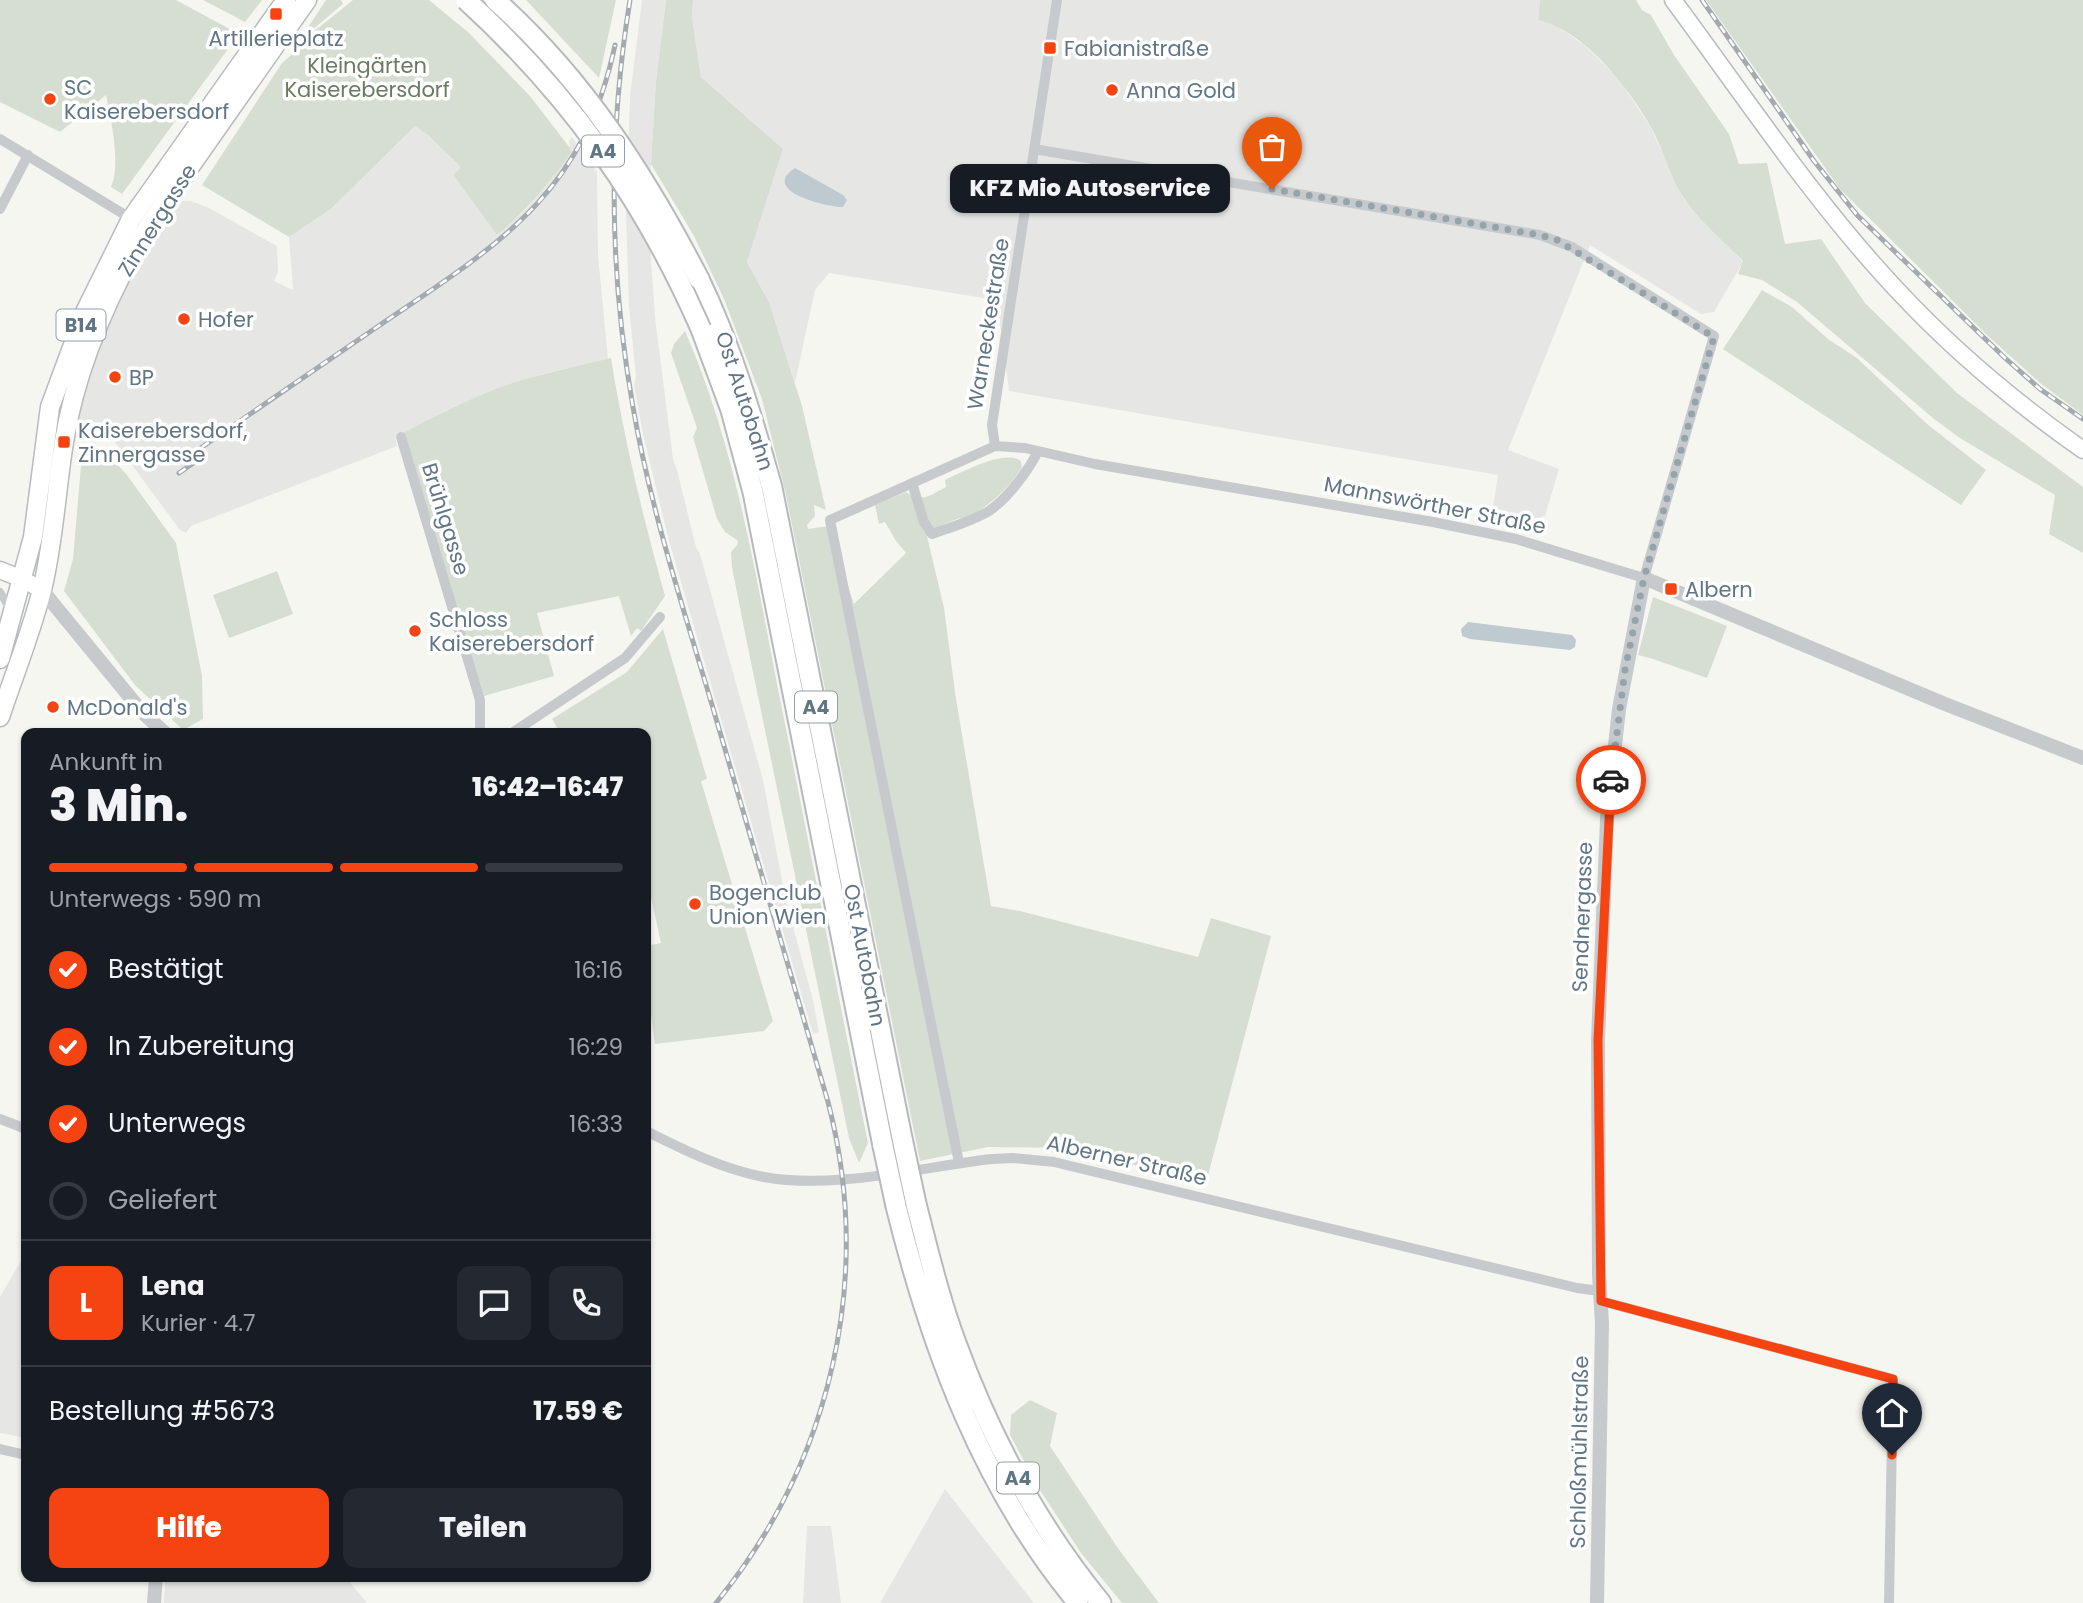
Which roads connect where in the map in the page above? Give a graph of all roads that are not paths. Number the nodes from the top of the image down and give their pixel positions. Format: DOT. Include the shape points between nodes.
graph roads {
  1 [pos="286,0"];
  2 [pos="307,0"];
  3 [pos="466,0"];
  4 [pos="495,0"];
  5 [pos="1057,0"];
  6 [pos="1673,0"];
  7 [pos="0,139"];
  8 [pos="1034,149"];
  9 [pos="28,155"];
  10 [pos="0,209"];
  11 [pos="139,224"];
  12 [pos="401,437"];
  13 [pos="995,446"];
  14 [pos="2083,450"];
  15 [pos="1038,451"];
  16 [pos="912,484"];
  17 [pos="1644,578"];
  18 [pos="22,579"];
  19 [pos="0,584"];
  20 [pos="42,590"];
  21 [pos="10,609"];
  22 [pos="660,617"];
  23 [pos="0,659"];
  24 [pos="0,717"];
  25 [pos="160,728"];
  26 [pos="480,728"];
  27 [pos="520,728"];
  28 [pos="2083,758"];
  29 [pos="0,1119"];
  30 [pos="21,1127"];
  31 [pos="651,1133"];
  32 [pos="959,1163"];
  33 [pos="1600,1296"];
  34 [pos="0,1449"];
  35 [pos="21,1454"];
  36 [pos="156,1582"];
  37 [pos="154,1603"];
  38 [pos="1078,1603"];
  39 [pos="1101,1603"];
  40 [pos="1597,1603"];
  41 [pos="1889,1603"];
  1 -- 11 [label="main road, Zinnergasse / B14"];
  2 -- 11 [label="main road, Zinnergasse / B14"];
  3 -- 38 [label="highway, Ost Autobahn / A4, bridge" via="552,87 600,147 645,215 701,329 731,410 753,492 883,1146 915,1282 964,1416 1009,1501"];
  4 -- 39 [label="highway, Ost Autobahn / A4, bridge" via="569,76 616,137 661,206 719,321 749,403 772,488 903,1143 935,1276 986,1417 1039,1515"];
  5 -- 8 [label="street, Warneckestraße"];
  6 -- 14 [label="main road" via="1827,208 1898,291 1973,364"];
  7 -- 9 [label="street"];
  8 -- 13 [label="street, Warneckestraße" via="992,425"];
  8 -- 17 [label="street, Sendnergasse" via="1540,235 1572,247 1714,337"];
  9 -- 10 [label="street"];
  9 -- 11 [label="street"];
  11 -- 18 [label="main road, Zinnergasse / B14" via="86,310 50,407 33,537"];
  11 -- 20 [label="main road, Zinnergasse / B14" via="75,391"];
  12 -- 26 [label="street, Brühlgasse" via="480,699"];
  13 -- 15 [label="street, Mannswörther Straße"];
  13 -- 16 [label="street"];
  15 -- 16 [label="street" via="1031,467 990,510 932,534"];
  15 -- 17 [label="street, Mannswörther Straße" via="1516,539"];
  16 -- 32 [label="street" via="830,520"];
  17 -- 28 [label="street, Mannswörther Straße"];
  17 -- 33 [label="street, Sendnergasse" via="1619,709 1607,819 1598,1040"];
  18 -- 19 [label="main road"];
  18 -- 20 [label="main road"];
  18 -- 23 [label="main road, B14"];
  19 -- 21 [label="street"];
  20 -- 24 [label="main road, B14"];
  20 -- 25 [label="street"];
  22 -- 27 [label="street" via="625,658"];
  29 -- 30 [label="street"];
  31 -- 32 [label="street, Alberner Straße" via="721,1166 785,1180 833,1180"];
  32 -- 33 [label="street, Alberner Straße" via="1013,1158 1070,1164"];
  33 -- 40 [label="street, Schloßmühlstraße"];
  33 -- 41 [label="street, Alberner Straße" via="1893,1379"];
  34 -- 35 [label="street"];
  36 -- 37 [label="street"];
}
